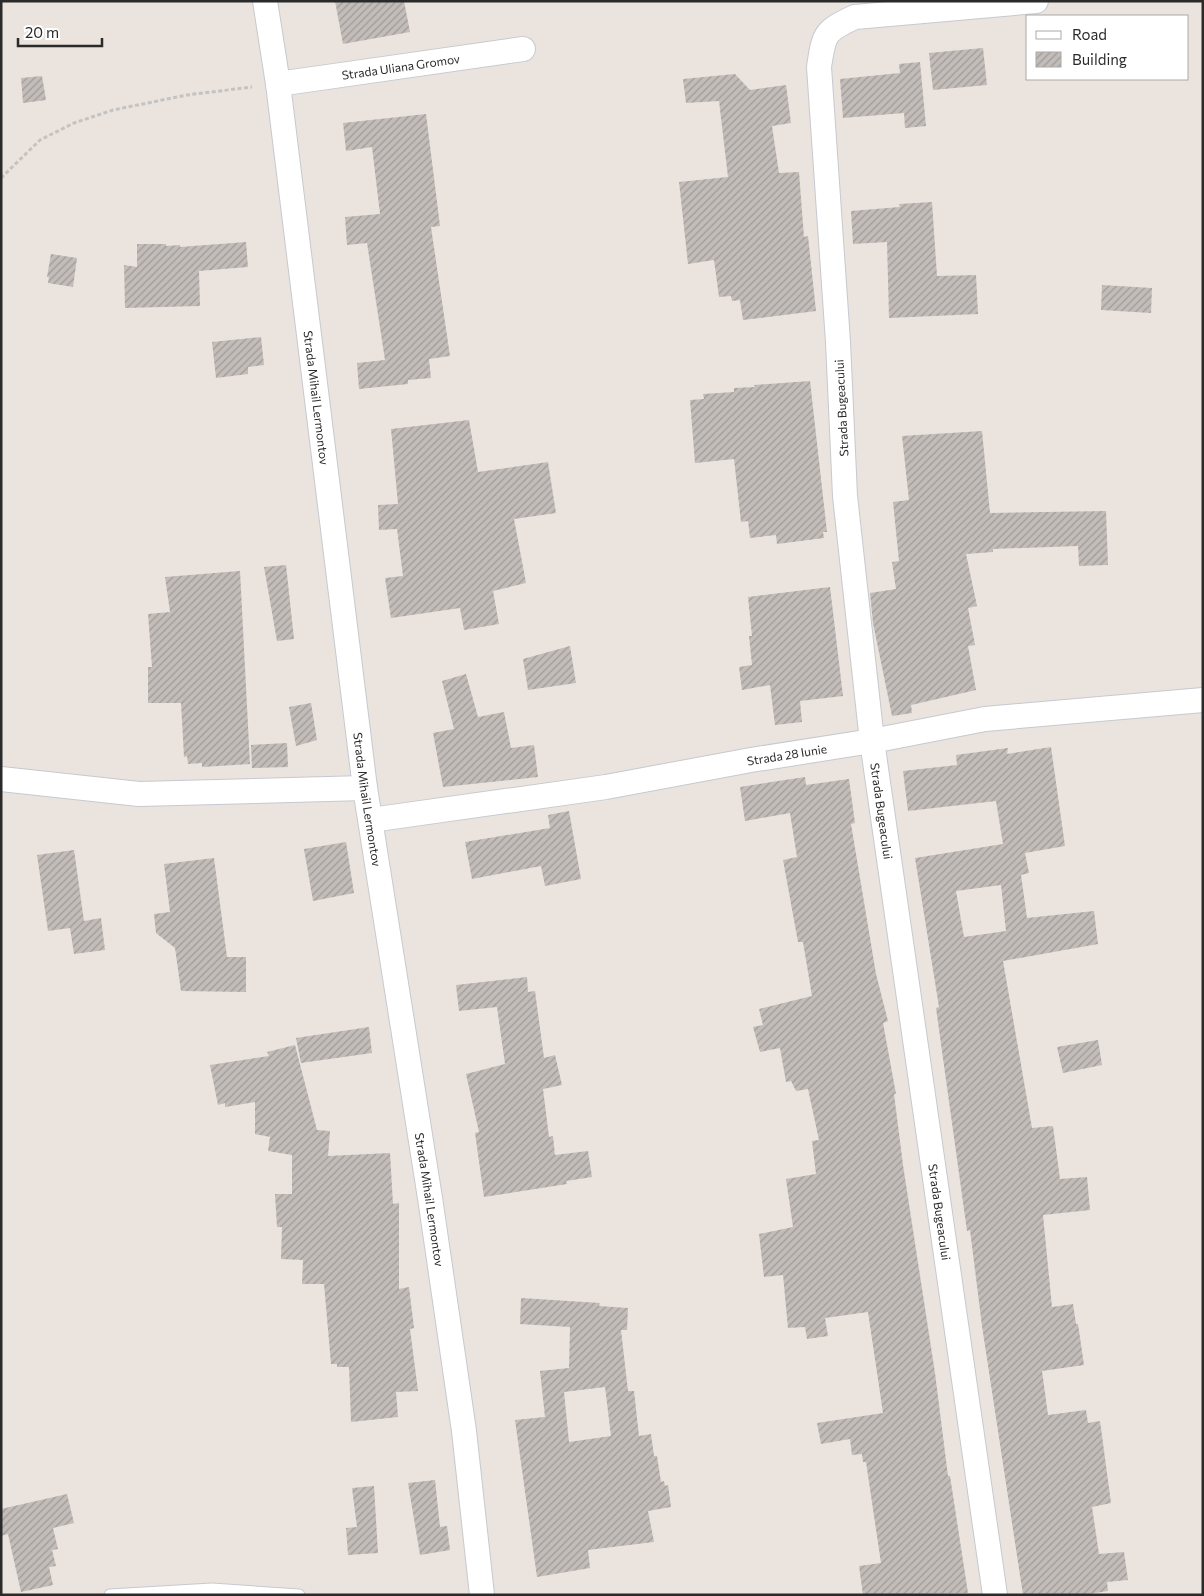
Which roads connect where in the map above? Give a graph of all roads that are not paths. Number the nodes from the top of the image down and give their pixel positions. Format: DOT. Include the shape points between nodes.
graph roads {
  1 [pos="265,1"];
  2 [pos="1036,1"];
  3 [pos="855,9"];
  4 [pos="523,50"];
  5 [pos="278,84"];
  6 [pos="1203,700"];
  7 [pos="872,741"];
  8 [pos="1,779"];
  9 [pos="365,788"];
  10 [pos="371,820"];
  11 [pos="110,1595"];
  12 [pos="299,1595"];
  13 [pos="482,1595"];
  14 [pos="995,1595"];
  1 -- 5 [label="street, Strada Mihail Lermontov"];
  2 -- 3 [label="street"];
  3 -- 7 [label="street, Strada Bugeacului" via="823,40 819,67 845,496"];
  4 -- 5 [label="street, Strada Uliana Gromov"];
  5 -- 9 [label="street, Strada Mihail Lermontov"];
  6 -- 7 [label="street, Strada 28 Iunie" via="985,719"];
  7 -- 10 [label="street, Strada 28 Iunie" via="606,787"];
  7 -- 14 [label="street, Strada Bugeacului"];
  8 -- 9 [label="street" via="139,794"];
  9 -- 10 [label="street, Strada Mihail Lermontov"];
  10 -- 13 [label="street, Strada Mihail Lermontov" via="464,1431"];
  11 -- 12 [label="lane" via="212,1589"];
}
